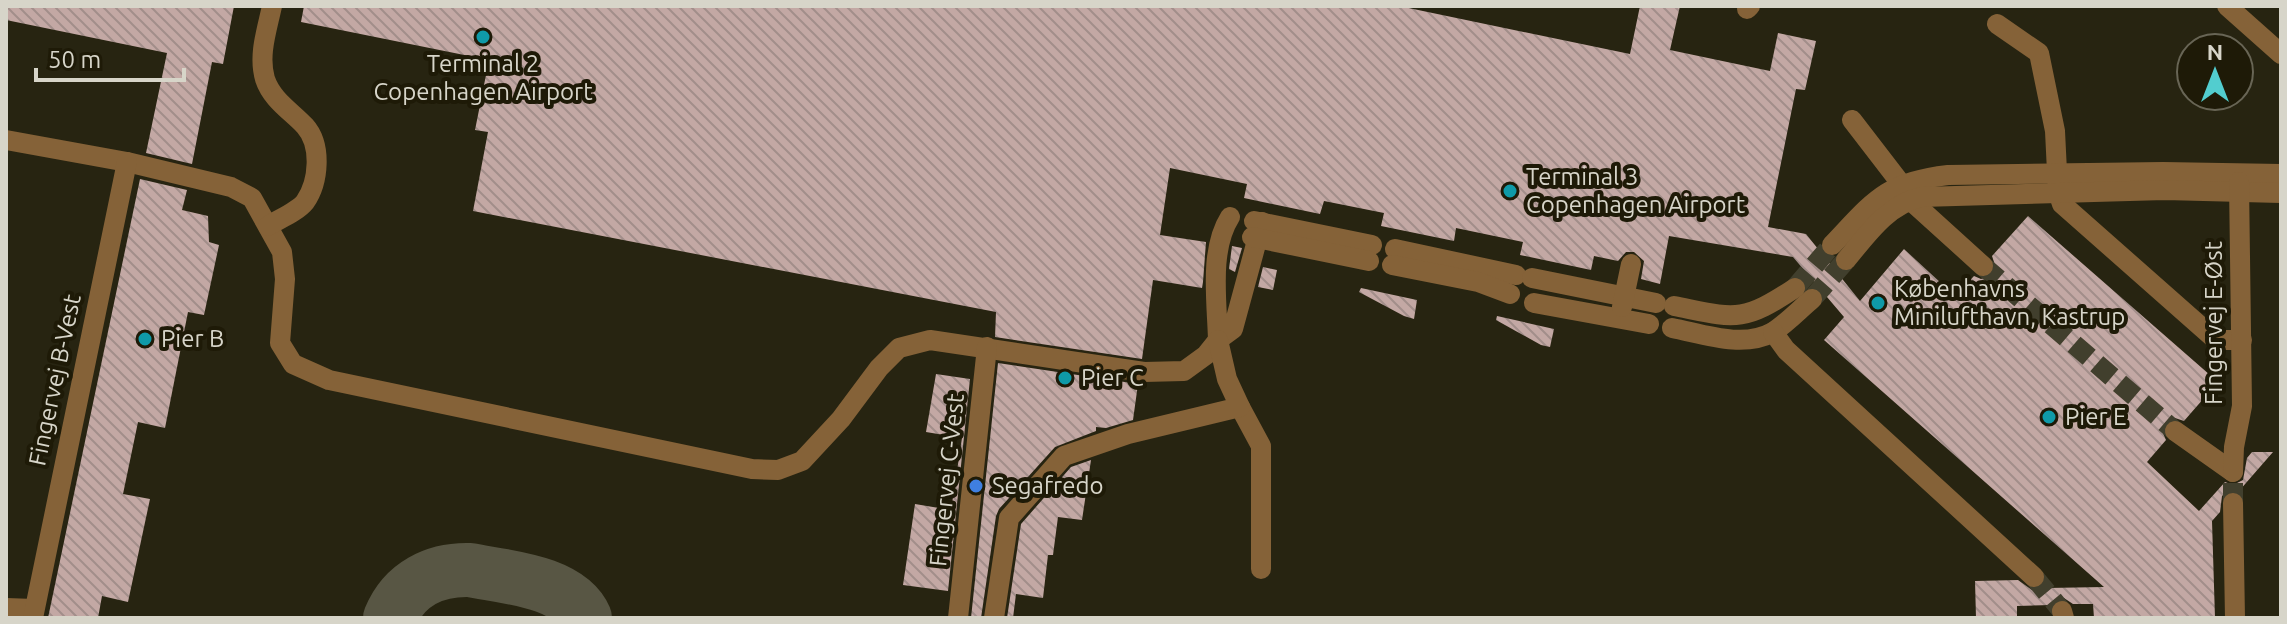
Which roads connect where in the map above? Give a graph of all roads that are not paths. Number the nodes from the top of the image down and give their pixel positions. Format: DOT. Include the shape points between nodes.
graph roads {
  1 [pos="272,6"];
  2 [pos="2227,6"];
  3 [pos="1997,24"];
  4 [pos="2281,54"];
  5 [pos="1852,120"];
  6 [pos="6,140"];
  7 [pos="127,162"];
  8 [pos="2281,174"];
  9 [pos="2058,183"];
  10 [pos="2239,184"];
  11 [pos="1906,192"];
  12 [pos="2281,193"];
  13 [pos="1230,217"];
  14 [pos="268,226"];
  15 [pos="1371,253"];
  16 [pos="1839,253"];
  17 [pos="1393,257"];
  18 [pos="1631,264"];
  19 [pos="1983,266"];
  20 [pos="1624,297"];
  21 [pos="1534,303"];
  22 [pos="1620,319"];
  23 [pos="1649,324"];
  24 [pos="1672,328"];
  25 [pos="1773,332"];
  26 [pos="1218,340"];
  27 [pos="2242,340"];
  28 [pos="987,347"];
  29 [pos="1240,407"];
  30 [pos="2175,431"];
  31 [pos="2233,503"];
  32 [pos="1261,569"];
  33 [pos="2034,577"];
  34 [pos="6,608"];
  35 [pos="34,614"];
  36 [pos="958,618"];
  37 [pos="994,618"];
  38 [pos="2235,618"];
  1 -- 14 [label="lane" via="261,60 266,82 307,128 317,152 314,183 304,204"];
  2 -- 4 [label="lane"];
  3 -- 9 [label="lane" via="2039,53 2055,131"];
  5 -- 11 [label="lane"];
  6 -- 7 [label="lane"];
  7 -- 14 [label="lane" via="231,187 252,198"];
  7 -- 35 [label="lane, Fingervej B-Vest"];
  8 -- 10 [label="lane"];
  9 -- 10 [label="lane" via="2165,190"];
  9 -- 11 [label="lane" via="1949,194"];
  9 -- 27 [label="lane" via="2062,204 2216,340"];
  10 -- 12 [label="lane"];
  10 -- 27 [label="lane, Fingervej E-Øst"];
  11 -- 16 [label="lane"];
  11 -- 19 [label="lane"];
  13 -- 26 [label="lane" via="1221,231"];
  14 -- 28 [label="lane" via="282,252 280,343 293,364 329,380 752,469 778,470 802,461 899,348 930,340"];
  15 -- 26 [label="lane" via="1256,230 1233,329"];
  17 -- 20 [label="lane" via="1478,282 1520,282"];
  18 -- 20 [label="lane"];
  20 -- 22 [label="lane"];
  20 -- 25 [label="lane" via="1730,317 1804,294"];
  21 -- 22 [label="lane"];
  22 -- 23 [label="lane"];
  24 -- 25 [label="lane" via="1735,340"];
  25 -- 33 [label="lane" via="1786,350"];
  26 -- 28 [label="lane" via="1184,371 1144,372"];
  26 -- 29 [label="lane"];
  27 -- 30 [label="lane, Fingervej E-Øst" via="2242,406 2233,472"];
  28 -- 36 [label="lane, Fingervej C-Vest"];
  29 -- 32 [label="lane" via="1261,446"];
  29 -- 37 [label="lane" via="1128,434 1064,456 1009,518"];
  31 -- 38 [label="lane"];
  34 -- 35 [label="lane"];
}
